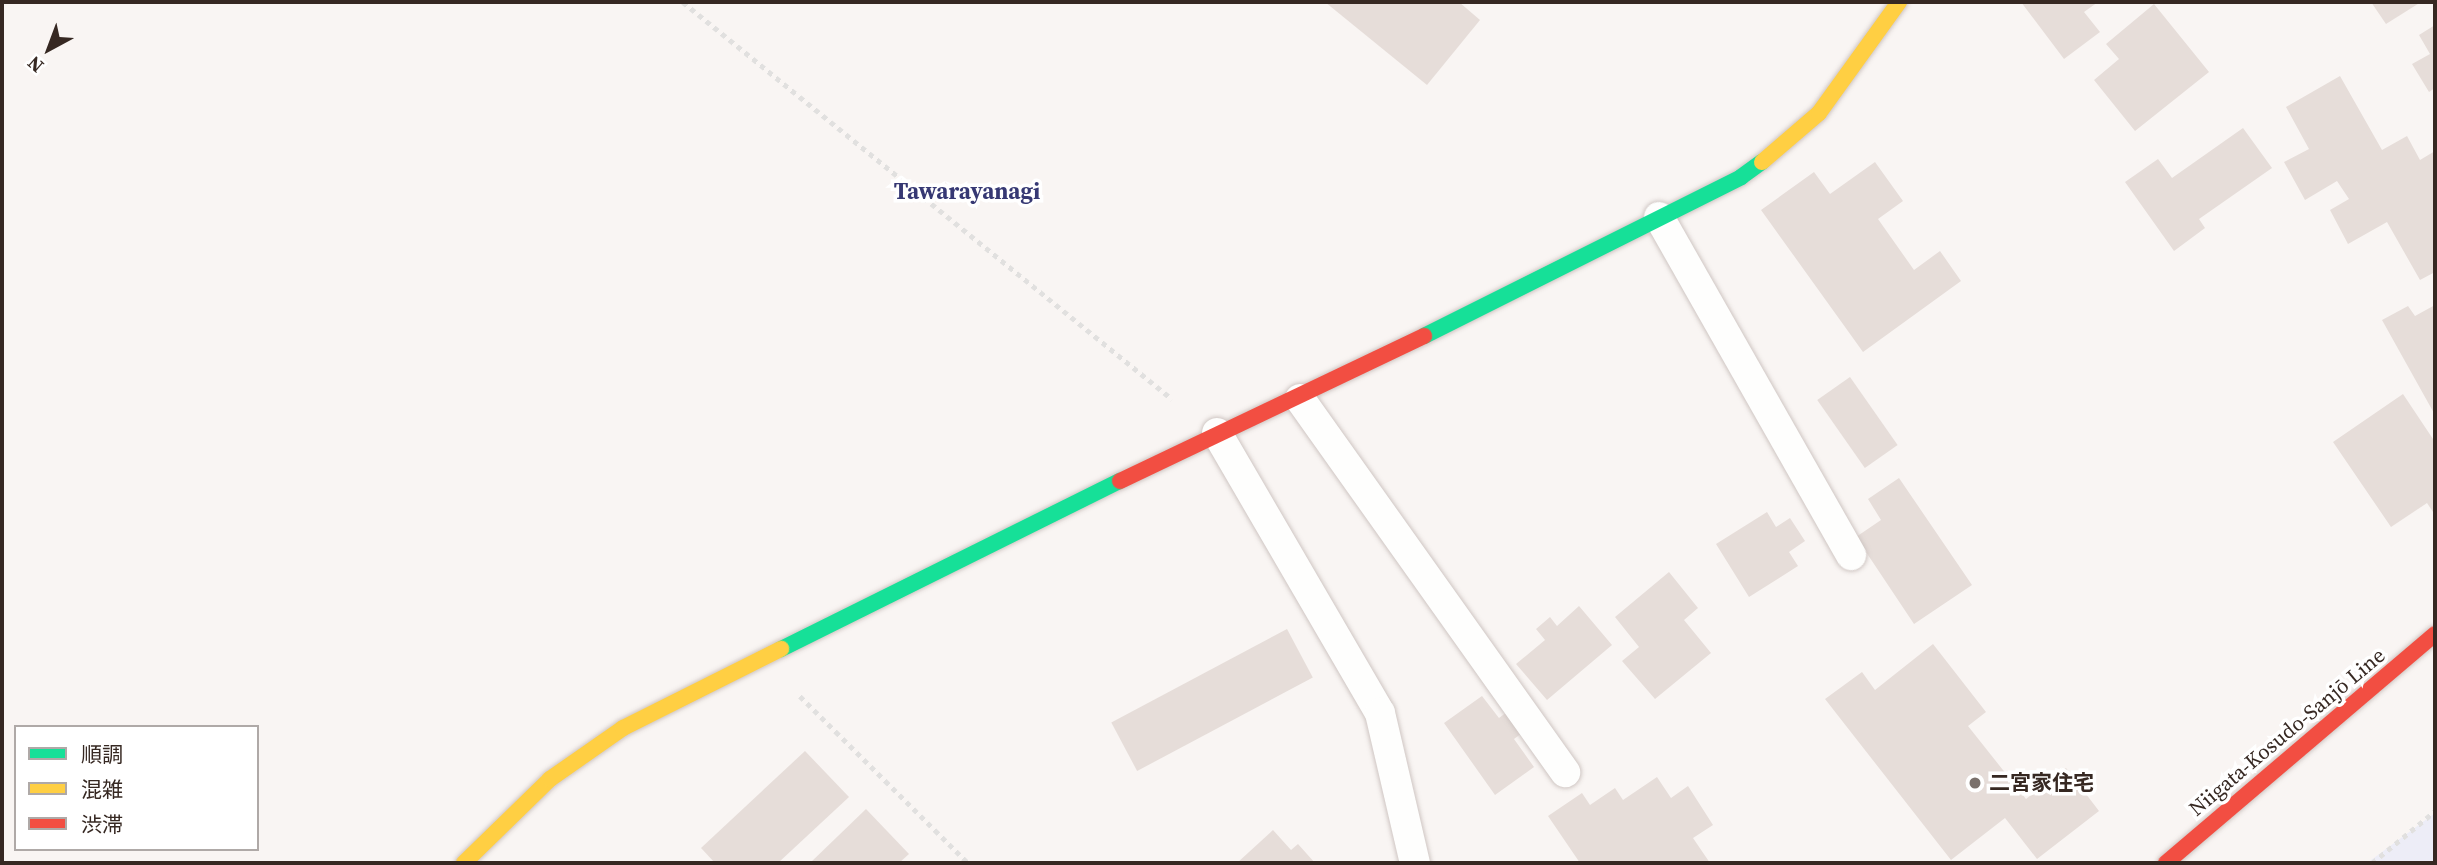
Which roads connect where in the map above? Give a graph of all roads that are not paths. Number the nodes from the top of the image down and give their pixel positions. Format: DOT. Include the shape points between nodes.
graph roads {
  1 [pos="1899,2"];
  2 [pos="1659,217"];
  3 [pos="1300,399"];
  4 [pos="1217,433"];
  5 [pos="1851,555"];
  6 [pos="2435,634"];
  7 [pos="1565,772"];
  8 [pos="464,863"];
  9 [pos="1415,863"];
  10 [pos="2166,863"];
  1 -- 2 [label="street" via="1853,72 1780,149 1741,177"];
  2 -- 3 [label="street"];
  2 -- 5 [label="lane"];
  3 -- 4 [label="street"];
  3 -- 7 [label="lane"];
  4 -- 8 [label="street" via="623,729 550,779"];
  4 -- 9 [label="lane" via="1380,713"];
  6 -- 10 [label="street, Niigata-Kosudo-Sanjō Line"];
}
